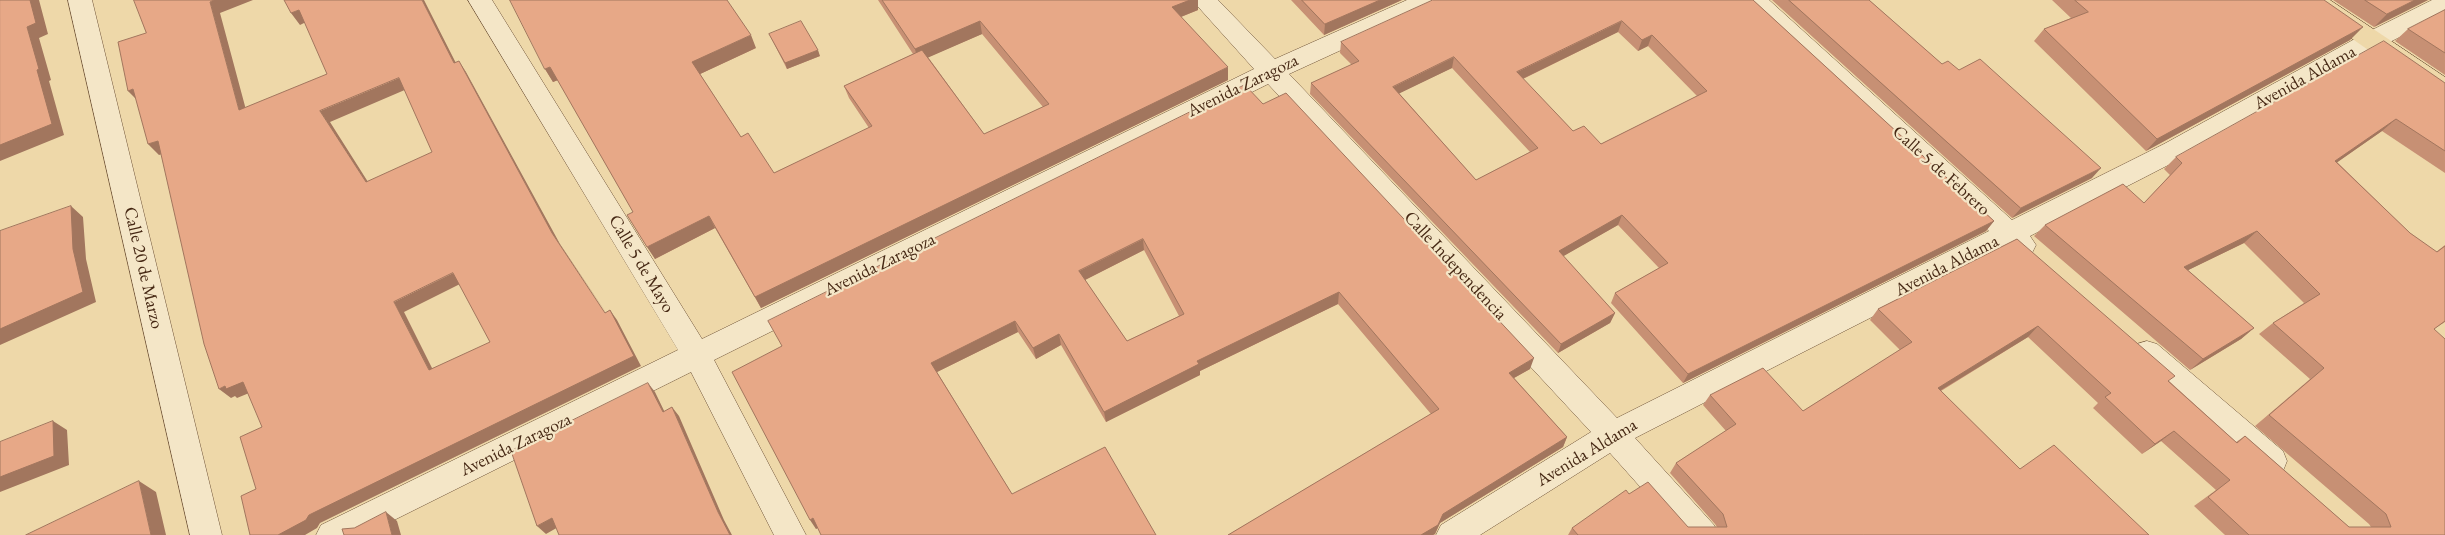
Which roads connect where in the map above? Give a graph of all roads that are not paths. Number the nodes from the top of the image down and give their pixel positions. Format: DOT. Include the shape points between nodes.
graph roads {
  1 [pos="80,0"];
  2 [pos="480,0"];
  3 [pos="1204,0"];
  4 [pos="1430,0"];
  5 [pos="1754,0"];
  6 [pos="2313,0"];
  7 [pos="2445,4"];
  8 [pos="2371,41"];
  9 [pos="1272,71"];
  10 [pos="2445,90"];
  11 [pos="2010,234"];
  12 [pos="2040,260"];
  13 [pos="2131,339"];
  14 [pos="697,356"];
  15 [pos="1613,435"];
  16 [pos="2289,476"];
  17 [pos="206,535"];
  18 [pos="332,535"];
  19 [pos="790,535"];
  20 [pos="1452,535"];
  21 [pos="1703,535"];
  1 -- 17 [label="street, Calle 20 de Marzo"];
  2 -- 14 [label="street, Calle 5 de Mayo"];
  3 -- 9 [label="street, Calle Independencia"];
  4 -- 9 [label="street, Avenida Zaragoza"];
  5 -- 11 [label="street, Calle 5 de Febrero"];
  6 -- 8 [label="main road"];
  7 -- 8 [label="street, Avenida Aldama"];
  8 -- 10 [label="main road"];
  8 -- 11 [label="street, Avenida Aldama" via="2173,151"];
  9 -- 14 [label="street, Avenida Zaragoza"];
  9 -- 15 [label="street, Calle Independencia"];
  11 -- 12 [label="street, Calle 5 de Febrero"];
  11 -- 15 [label="street, Avenida Aldama"];
  13 -- 16 [label="street"];
  14 -- 18 [label="street, Avenida Zaragoza"];
  14 -- 19 [label="street, Calle 5 de Mayo"];
  15 -- 20 [label="street, Avenida Aldama"];
  15 -- 21 [label="street, Calle Independencia"];
}
